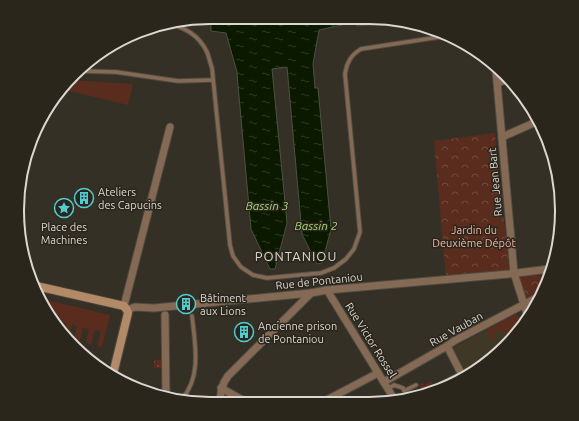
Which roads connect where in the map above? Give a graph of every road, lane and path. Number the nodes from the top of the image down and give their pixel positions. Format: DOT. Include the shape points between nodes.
graph roads {
  1 [pos="179,27"];
  2 [pos="438,37"];
  3 [pos="87,71"];
  4 [pos="497,76"];
  5 [pos="213,80"];
  6 [pos="502,81"];
  7 [pos="498,83"];
  8 [pos="533,123"];
  9 [pos="170,127"];
  10 [pos="502,137"];
  11 [pos="545,269"];
  12 [pos="514,273"];
  13 [pos="40,287"];
  14 [pos="327,290"];
  15 [pos="311,293"];
  16 [pos="532,301"];
  17 [pos="524,305"];
  18 [pos="125,308"];
  19 [pos="526,311"];
  20 [pos="165,315"];
  21 [pos="192,316"];
  22 [pos="447,346"];
  23 [pos="113,370"];
  24 [pos="378,373"];
  25 [pos="461,373"];
  26 [pos="384,382"];
  27 [pos="416,385"];
  28 [pos="221,388"];
  29 [pos="388,389"];
  30 [pos="166,392"];
  31 [pos="185,395"];
  32 [pos="392,395"];
  33 [pos="220,397"];
  34 [pos="237,397"];
  35 [pos="332,397"];
  1 -- 5 [label="lane" via="199,40 208,53"];
  2 -- 5 [label="lane" via="362,49 355,53 346,65 360,232 354,249 346,259 321,273 267,278 253,276 241,267 233,256"];
  3 -- 5 [label="lane" via="116,72 178,80"];
  4 -- 7 [label="street, Rue Jean Bart"];
  6 -- 7 [label="street"];
  7 -- 10 [label="street, Rue Jean Bart"];
  8 -- 10 [label="street"];
  9 -- 18 [label="street"];
  10 -- 12 [label="street, Rue Jean Bart"];
  11 -- 12 [label="street, Rue de Pontaniou"];
  12 -- 14 [label="street, Rue de Pontaniou"];
  12 -- 17 [label="street, Rue Jean Bart"];
  13 -- 18 [label="street, Rue de Pontaniou"];
  14 -- 15 [label="street, Rue de Pontaniou"];
  14 -- 24 [label="street, Rue Victor Rossel"];
  15 -- 18 [label="street, Rue de Pontaniou" via="154,308"];
  15 -- 28 [label="street" via="228,376"];
  16 -- 17 [label="street, Rue Vauban"];
  17 -- 19 [label="street, Rue Jean Bart"];
  17 -- 22 [label="street, Rue Vauban"];
  18 -- 23 [label="street" via="128,313"];
  20 -- 30 [label="street"];
  21 -- 31 [label="lane" via="196,366 191,386"];
  22 -- 25 [label="street"];
  22 -- 26 [label="street, Rue Vauban"];
  24 -- 26 [label="street, Rue Victor Rossel"];
  24 -- 35 [label="street"];
  26 -- 29 [label="street, Rue Victor Rossel"];
  27 -- 29 [label="lane" via="404,391 403,388 394,385"];
  28 -- 33 [label="street"];
  28 -- 34 [label="street"];
  29 -- 32 [label="street, Rue Victor Rossel"];
}
